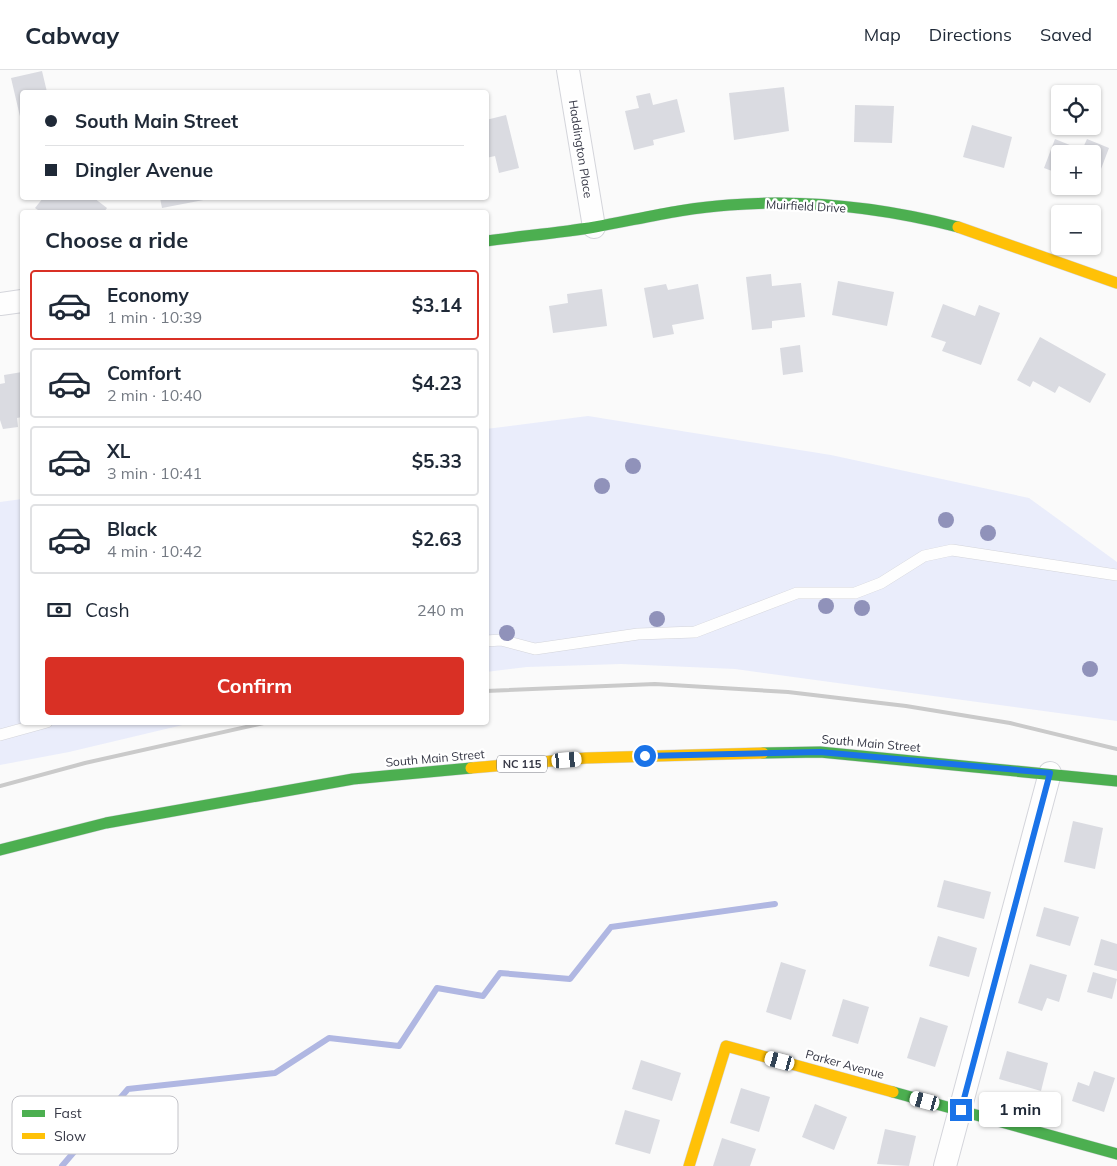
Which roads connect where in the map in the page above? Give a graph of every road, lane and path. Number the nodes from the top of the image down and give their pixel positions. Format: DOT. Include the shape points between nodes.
graph roads {
  1 [pos="568,70"];
  2 [pos="594,227"];
  3 [pos="489,241"];
  4 [pos="1117,283"];
  5 [pos="20,301"];
  6 [pos="0,304"];
  7 [pos="1117,575"];
  8 [pos="489,641"];
  9 [pos="36,725"];
  10 [pos="0,735"];
  11 [pos="1050,773"];
  12 [pos="1117,781"];
  13 [pos="0,850"];
  14 [pos="961,1110"];
  15 [pos="1117,1154"];
  16 [pos="689,1166"];
  17 [pos="945,1166"];
  1 -- 2 [label="street, Haddington Place"];
  2 -- 3 [label="street, Muirfield Drive"];
  2 -- 4 [label="street, Muirfield Drive" via="699,208 768,204 879,211 997,239"];
  5 -- 6 [label="street"];
  7 -- 8 [label="lane" via="952,550 924,556 881,583 855,593 797,593 695,632 638,634 535,649 501,640"];
  9 -- 10 [label="lane"];
  11 -- 12 [label="street, South Main Street / NC 115"];
  11 -- 13 [label="street, South Main Street / NC 115" via="820,752 586,758 353,779 106,823"];
  11 -- 14 [label="street"];
  14 -- 15 [label="street"];
  14 -- 16 [label="street, Parker Avenue" via="726,1046"];
  14 -- 17 [label="street"];
}
